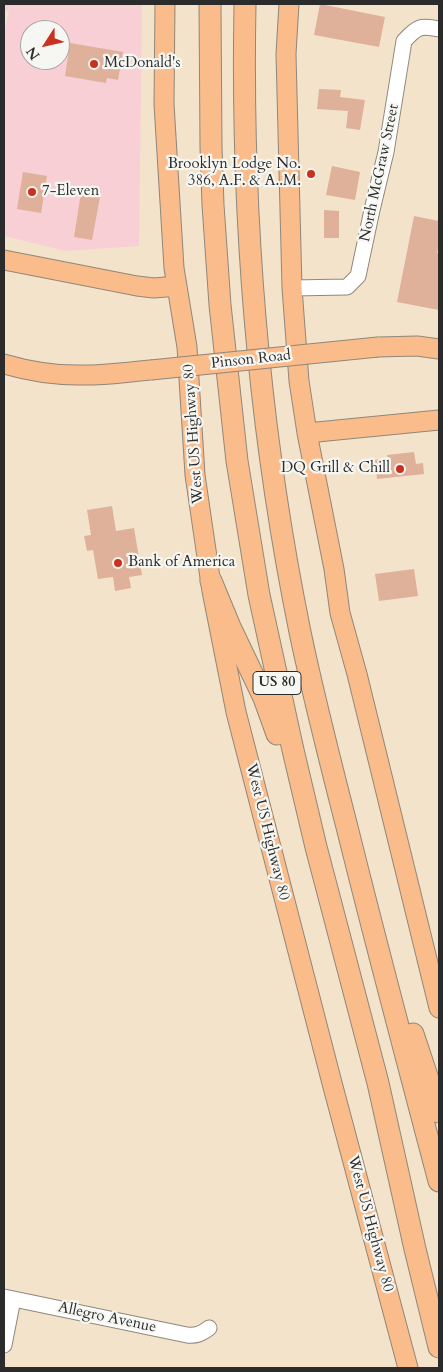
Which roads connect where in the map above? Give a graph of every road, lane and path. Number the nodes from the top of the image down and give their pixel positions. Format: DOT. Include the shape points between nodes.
graph roads {
  1 [pos="165,4"];
  2 [pos="210,4"];
  3 [pos="245,4"];
  4 [pos="289,4"];
  5 [pos="439,29"];
  6 [pos="4,260"];
  7 [pos="177,286"];
  8 [pos="292,288"];
  9 [pos="439,349"];
  10 [pos="4,364"];
  11 [pos="439,420"];
  12 [pos="307,432"];
  13 [pos="211,580"];
  14 [pos="316,847"];
  15 [pos="356,866"];
  16 [pos="439,1008"];
  17 [pos="439,1112"];
  18 [pos="439,1181"];
  19 [pos="8,1298"];
  20 [pos="209,1328"];
  21 [pos="4,1344"];
  22 [pos="439,1348"];
  23 [pos="408,1368"];
  1 -- 7 [label="main road, West US Highway 80" via="164,104"];
  2 -- 14 [label="highway, US 80" via="213,205 236,453 268,641"];
  3 -- 15 [label="highway, US 80" via="248,227 267,430 299,630"];
  4 -- 8 [label="main road" via="286,54"];
  5 -- 8 [label="street, North McGraw Street" via="421,27 404,41 386,152 358,276 347,287"];
  6 -- 7 [label="main road" via="137,286"];
  7 -- 13 [label="main road, West US Highway 80" via="187,347 198,498"];
  8 -- 12 [label="main road" via="299,381"];
  9 -- 10 [label="main road, Pinson Road, bridge" via="378,347 78,376"];
  11 -- 12 [label="main road"];
  12 -- 16 [label="main road" via="340,613"];
  13 -- 14 [label="highway" via="273,719 294,791"];
  13 -- 23 [label="main road, West US Highway 80" via="236,712"];
  14 -- 22 [label="highway, US 80" via="378,1084"];
  15 -- 17 [label="highway"];
  15 -- 18 [label="highway, US 80"];
  19 -- 20 [label="street, Allegro Avenue" via="187,1335 200,1334"];
  19 -- 21 [label="street"];
}
